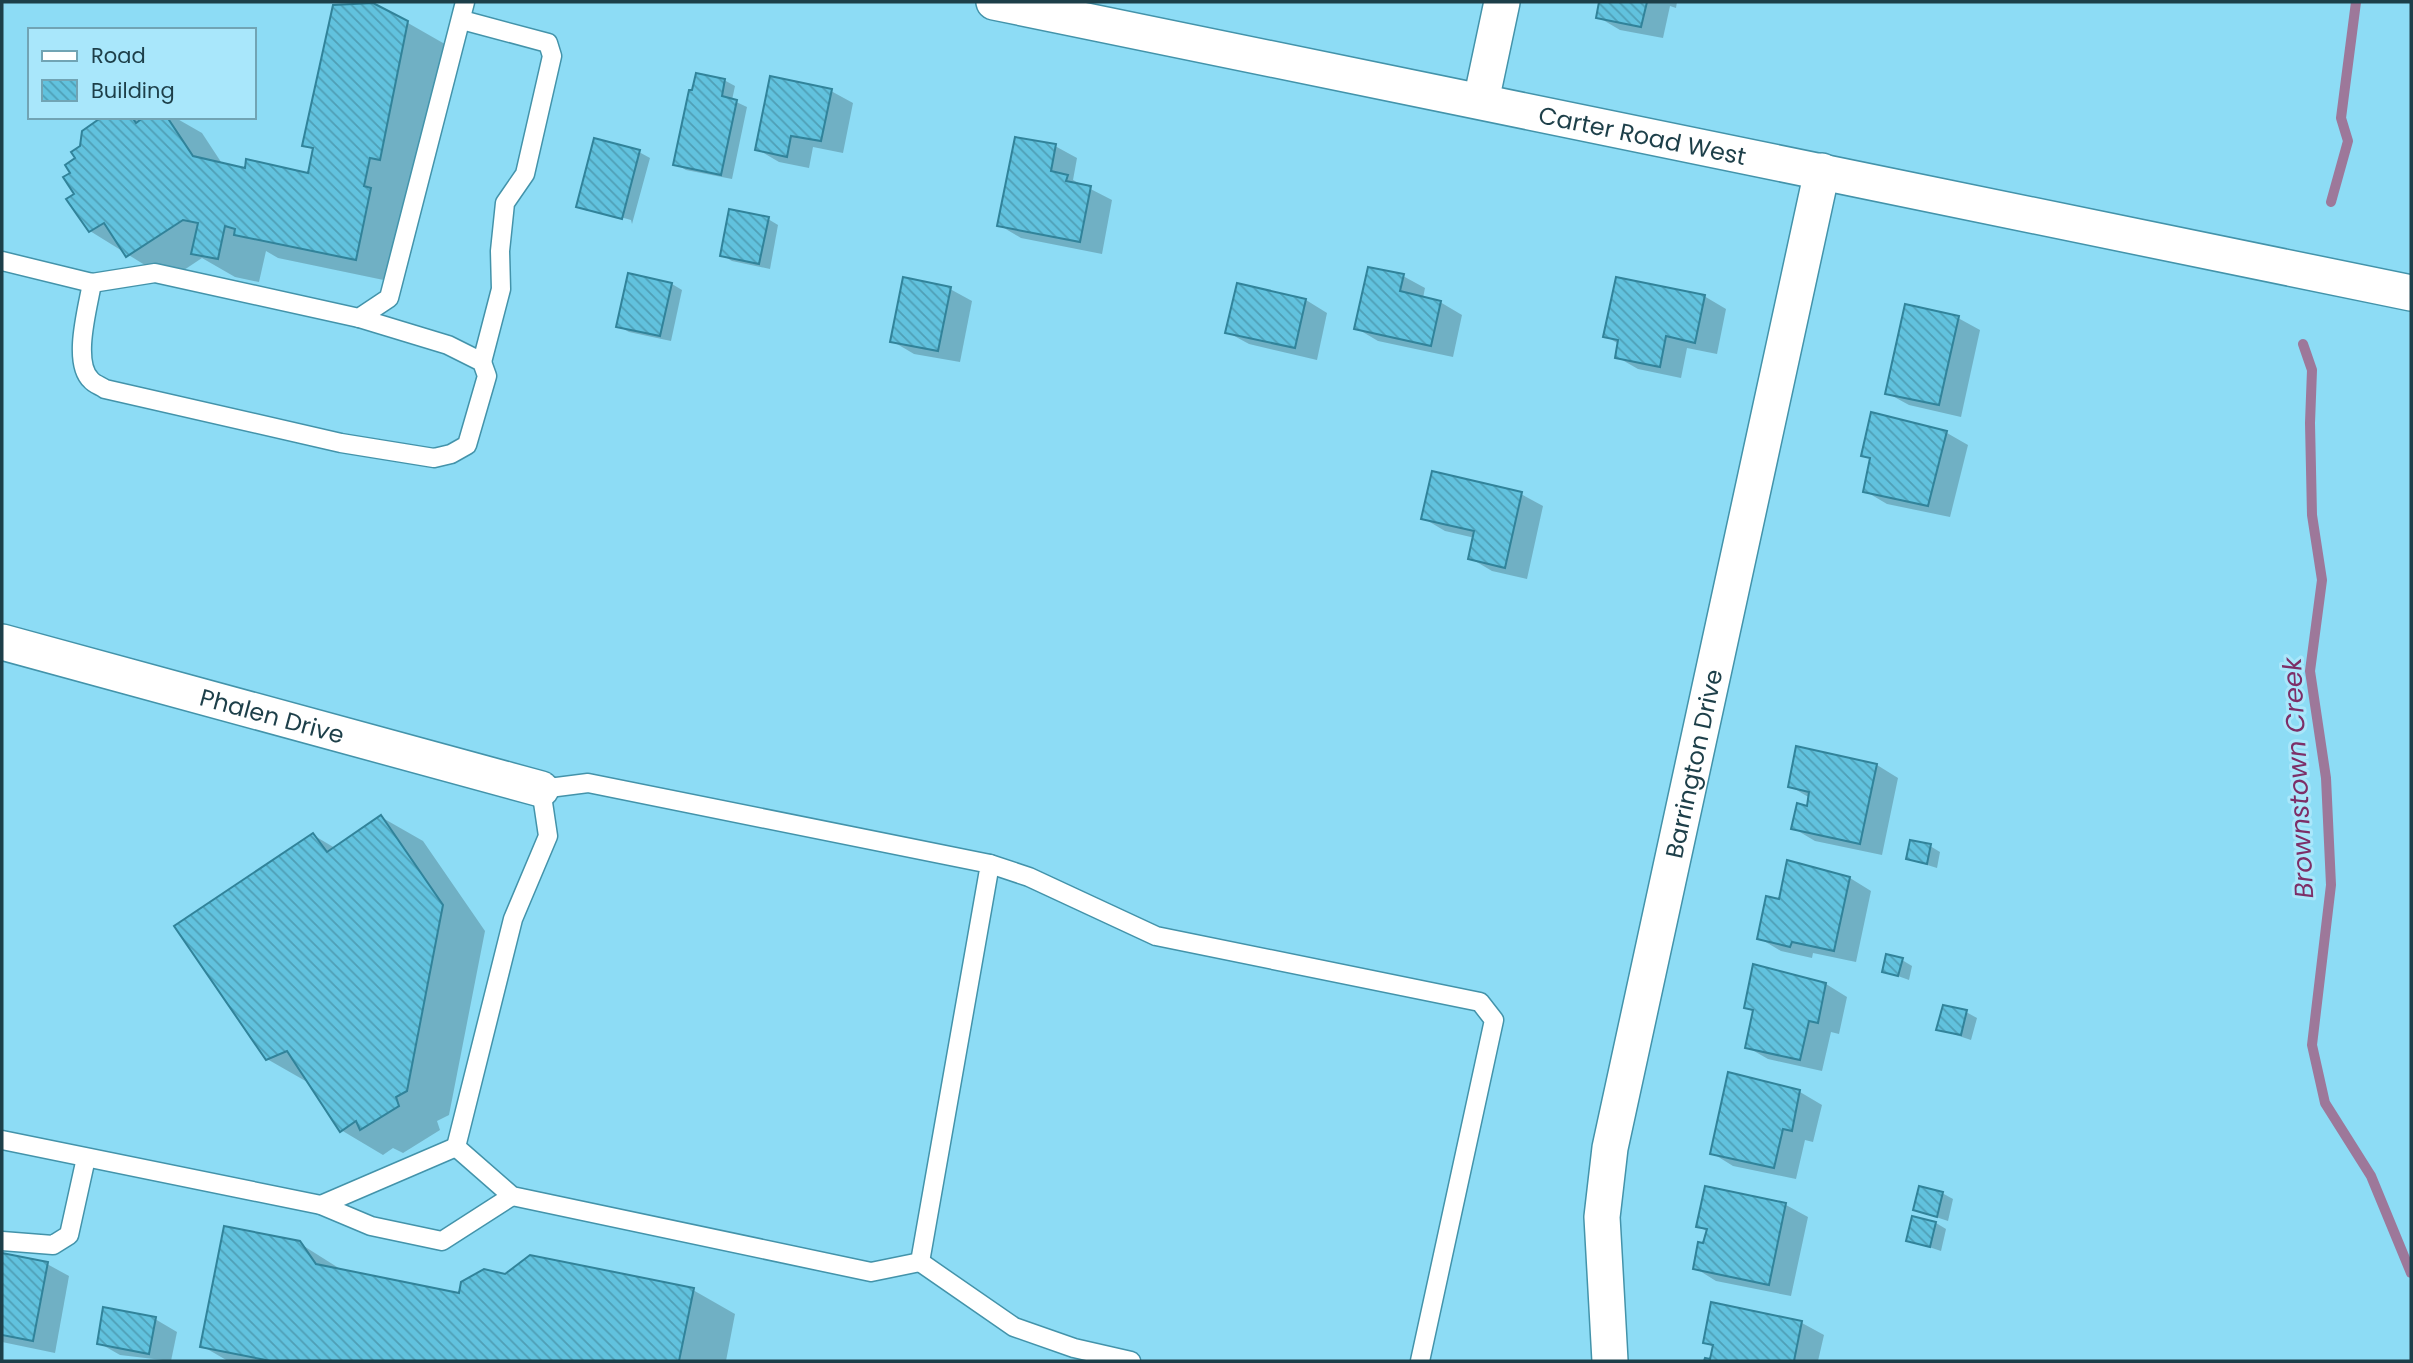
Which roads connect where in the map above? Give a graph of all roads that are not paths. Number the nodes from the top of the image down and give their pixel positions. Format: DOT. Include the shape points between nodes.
graph roads {
  1 [pos="465,2"];
  2 [pos="993,2"];
  3 [pos="1502,2"];
  4 [pos="462,20"];
  5 [pos="1481,101"];
  6 [pos="1822,172"];
  7 [pos="2,261"];
  8 [pos="92,283"];
  9 [pos="2411,293"];
  10 [pos="359,318"];
  11 [pos="482,362"];
  12 [pos="2,642"];
  13 [pos="541,789"];
  14 [pos="990,864"];
  15 [pos="2,1140"];
  16 [pos="456,1147"];
  17 [pos="86,1158"];
  18 [pos="512,1196"];
  19 [pos="321,1205"];
  20 [pos="2,1241"];
  21 [pos="920,1262"];
  22 [pos="1131,1361"];
  23 [pos="1420,1361"];
  24 [pos="1610,1361"];
  1 -- 4 [label="lane"];
  2 -- 5 [label="street, Carter Road West"];
  3 -- 5 [label="street"];
  4 -- 10 [label="lane" via="389,298"];
  4 -- 11 [label="lane" via="548,43 552,55 525,174 505,203 502,289"];
  5 -- 6 [label="street, Carter Road West"];
  6 -- 9 [label="street, Carter Road West"];
  6 -- 24 [label="street, Barrington Drive" via="1610,1148 1602,1217"];
  7 -- 8 [label="lane"];
  8 -- 10 [label="lane" via="155,273"];
  8 -- 11 [label="lane" via="81,349 83,369 105,389 341,443 434,458 451,454 467,444 475,421 486,376"];
  10 -- 11 [label="lane" via="448,345"];
  12 -- 13 [label="street, Phalen Drive"];
  13 -- 14 [label="lane" via="589,783"];
  13 -- 16 [label="lane" via="548,836 513,919"];
  14 -- 21 [label="lane"];
  14 -- 23 [label="lane" via="1029,877 1156,936 1480,1002 1494,1020"];
  15 -- 17 [label="lane"];
  16 -- 18 [label="lane"];
  16 -- 19 [label="lane"];
  17 -- 19 [label="lane"];
  17 -- 20 [label="lane" via="69,1236 53,1245"];
  18 -- 19 [label="lane" via="442,1241 371,1226"];
  18 -- 21 [label="lane" via="871,1272"];
  21 -- 22 [label="lane" via="1014,1327"];
}
